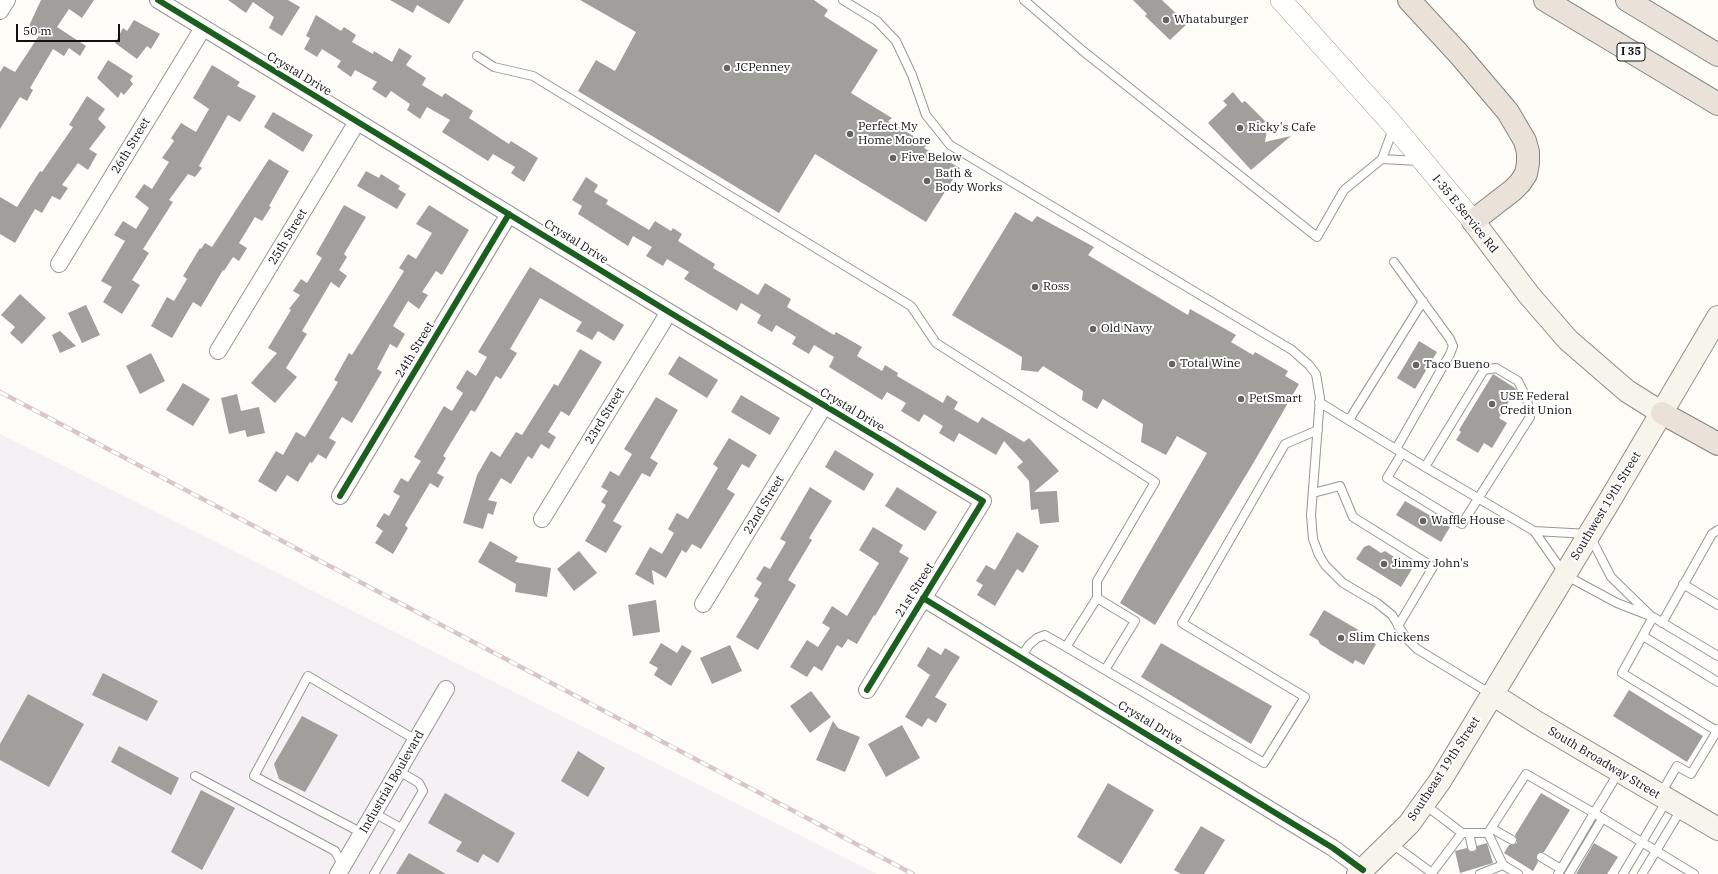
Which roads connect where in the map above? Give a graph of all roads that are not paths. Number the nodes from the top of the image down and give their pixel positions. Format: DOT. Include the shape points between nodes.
graph roads {
  1 [pos="7,0"];
  2 [pos="158,0"];
  3 [pos="843,0"];
  4 [pos="1024,0"];
  5 [pos="1281,0"];
  6 [pos="1409,0"];
  7 [pos="1545,0"];
  8 [pos="1627,0"];
  9 [pos="0,11"];
  10 [pos="203,28"];
  11 [pos="1718,55"];
  12 [pos="477,56"];
  13 [pos="1718,104"];
  14 [pos="357,122"];
  15 [pos="1394,126"];
  16 [pos="1382,159"];
  17 [pos="1423,161"];
  18 [pos="510,214"];
  19 [pos="1473,220"];
  20 [pos="1394,262"];
  21 [pos="59,264"];
  22 [pos="1423,300"];
  23 [pos="668,312"];
  24 [pos="1718,318"];
  25 [pos="218,351"];
  26 [pos="1319,402"];
  27 [pos="824,406"];
  28 [pos="1662,413"];
  29 [pos="1349,420"];
  30 [pos="1318,430"];
  31 [pos="1718,444"];
  32 [pos="1399,451"];
  33 [pos="1424,467"];
  34 [pos="1313,493"];
  35 [pos="340,496"];
  36 [pos="1479,498"];
  37 [pos="983,502"];
  38 [pos="542,520"];
  39 [pos="1718,530"];
  40 [pos="1534,532"];
  41 [pos="1589,534"];
  42 [pos="1564,575"];
  43 [pos="1683,584"];
  44 [pos="923,598"];
  45 [pos="1097,598"];
  46 [pos="703,604"];
  47 [pos="1718,605"];
  48 [pos="1653,617"];
  49 [pos="1662,623"];
  50 [pos="1398,626"];
  51 [pos="1643,636"];
  52 [pos="1066,647"];
  53 [pos="1718,656"];
  54 [pos="1021,658"];
  55 [pos="1105,670"];
  56 [pos="1718,682"];
  57 [pos="446,689"];
  58 [pos="866,690"];
  59 [pos="1492,694"];
  60 [pos="1718,730"];
  61 [pos="416,740"];
  62 [pos="399,771"];
  63 [pos="1619,772"];
  64 [pos="195,776"];
  65 [pos="1670,801"];
  66 [pos="1424,804"];
  67 [pos="374,813"];
  68 [pos="1594,813"];
  69 [pos="1602,819"];
  70 [pos="401,828"];
  71 [pos="1717,828"];
  72 [pos="1490,831"];
  73 [pos="362,833"];
  74 [pos="1465,833"];
  75 [pos="1512,840"];
  76 [pos="1391,843"];
  77 [pos="1641,843"];
  78 [pos="1472,847"];
  79 [pos="1656,851"];
  80 [pos="1541,857"];
  81 [pos="1503,865"];
  82 [pos="1560,871"];
  83 [pos="1624,871"];
  84 [pos="340,872"];
  85 [pos="1360,872"];
  86 [pos="1478,872"];
  87 [pos="374,874"];
  88 [pos="1433,874"];
  89 [pos="1518,874"];
  90 [pos="1569,874"];
  91 [pos="1614,874"];
  92 [pos="1642,874"];
  93 [pos="1694,874"];
  1 -- 9 [label="street"];
  2 -- 10 [label="street, Crystal Drive"];
  3 -- 26 [label="lane" via="877,21 896,41 912,75 926,115 950,145 1292,350 1302,357 1316,374"];
  4 -- 16 [label="lane" via="1317,237 1344,190"];
  5 -- 15 [label="street, I-35 E Service Rd"];
  6 -- 19 [label="highway" via="1508,112 1525,141 1528,152 1526,174 1513,190"];
  7 -- 13 [label="highway, I 35"];
  8 -- 11 [label="highway"];
  10 -- 14 [label="street, Crystal Drive"];
  10 -- 21 [label="street, 26th Street"];
  12 -- 45 [label="lane" via="494,67 533,76 911,306 936,343 1155,482 1097,582"];
  14 -- 18 [label="street, Crystal Drive"];
  14 -- 25 [label="street, 25th Street"];
  15 -- 16 [label="lane"];
  15 -- 17 [label="street, I-35 E Service Rd"];
  16 -- 17 [label="lane"];
  17 -- 19 [label="street, I-35 E Service Rd"];
  18 -- 23 [label="street, Crystal Drive"];
  18 -- 35 [label="street, 24th Street"];
  19 -- 28 [label="main road, I-35 E Service Rd" via="1529,295 1568,340 1627,391"];
  20 -- 22 [label="lane"];
  22 -- 29 [label="lane"];
  22 -- 32 [label="lane" via="1453,346"];
  23 -- 27 [label="street, Crystal Drive"];
  23 -- 38 [label="street, 23rd Street"];
  24 -- 28 [label="main road, Southwest 19th Street"];
  26 -- 29 [label="lane"];
  26 -- 30 [label="lane"];
  27 -- 37 [label="street, Crystal Drive"];
  27 -- 46 [label="street, 22nd Street"];
  28 -- 31 [label="highway"];
  28 -- 41 [label="main road, Southwest 19th Street"];
  29 -- 32 [label="lane"];
  30 -- 34 [label="lane"];
  30 -- 55 [label="lane" via="1285,444 1182,623 1305,697 1264,763"];
  32 -- 33 [label="lane"];
  32 -- 36 [label="lane" via="1387,478 1462,524"];
  33 -- 36 [label="lane"];
  33 -- 36 [label="lane" via="1484,370 1496,368 1518,381 1527,399 1530,417"];
  34 -- 50 [label="lane" via="1313,539 1325,565 1343,583 1392,615"];
  34 -- 50 [label="lane" via="1340,486 1353,517 1433,567"];
  36 -- 40 [label="lane"];
  37 -- 44 [label="street, 21st Street"];
  39 -- 43 [label="lane" via="1712,534"];
  40 -- 41 [label="lane"];
  40 -- 42 [label="lane"];
  41 -- 42 [label="main road, Southwest 19th Street"];
  41 -- 48 [label="lane" via="1612,577"];
  42 -- 48 [label="lane" via="1617,603"];
  42 -- 59 [label="main road, Southwest 19th Street"];
  43 -- 47 [label="lane"];
  43 -- 49 [label="lane"];
  44 -- 54 [label="street, Crystal Drive"];
  44 -- 58 [label="street, 21st Street"];
  45 -- 52 [label="lane"];
  45 -- 55 [label="lane" via="1135,622"];
  48 -- 49 [label="lane"];
  48 -- 51 [label="lane"];
  49 -- 53 [label="lane"];
  50 -- 59 [label="lane" via="1417,648"];
  51 -- 56 [label="lane"];
  51 -- 60 [label="lane" via="1622,673"];
  52 -- 54 [label="lane" via="1046,635 1029,645"];
  52 -- 55 [label="lane"];
  54 -- 85 [label="street, Crystal Drive" via="1333,848"];
  57 -- 61 [label="street, Industrial Boulevard"];
  59 -- 63 [label="main road, South Broadway Street"];
  59 -- 66 [label="main road, Southeast 19th Street"];
  60 -- 65 [label="lane" via="1691,774 1677,766"];
  61 -- 62 [label="street, Industrial Boulevard"];
  61 -- 73 [label="lane" via="308,676 254,776"];
  62 -- 67 [label="street, Industrial Boulevard"];
  62 -- 70 [label="lane" via="419,782 422,792"];
  63 -- 65 [label="main road, South Broadway Street"];
  63 -- 68 [label="lane"];
  64 -- 84 [label="lane" via="335,851"];
  65 -- 71 [label="main road, South Broadway Street"];
  65 -- 77 [label="lane"];
  65 -- 79 [label="lane"];
  66 -- 74 [label="lane"];
  66 -- 76 [label="main road, Southeast 19th Street"];
  67 -- 70 [label="lane"];
  67 -- 73 [label="street, Industrial Boulevard"];
  68 -- 69 [label="lane"];
  68 -- 72 [label="lane" via="1526,774"];
  68 -- 82 [label="lane"];
  69 -- 77 [label="lane"];
  69 -- 90 [label="lane"];
  70 -- 87 [label="lane"];
  72 -- 74 [label="lane"];
  72 -- 75 [label="lane"];
  72 -- 81 [label="lane"];
  73 -- 84 [label="street, Industrial Boulevard"];
  74 -- 78 [label="lane"];
  74 -- 88 [label="lane"];
  76 -- 85 [label="main road, Southeast 19th Street"];
  76 -- 88 [label="lane"];
  77 -- 79 [label="lane"];
  77 -- 83 [label="lane"];
  79 -- 92 [label="lane"];
  79 -- 93 [label="lane"];
  80 -- 82 [label="lane"];
  81 -- 86 [label="lane"];
  81 -- 89 [label="lane"];
  83 -- 91 [label="lane"];
}
